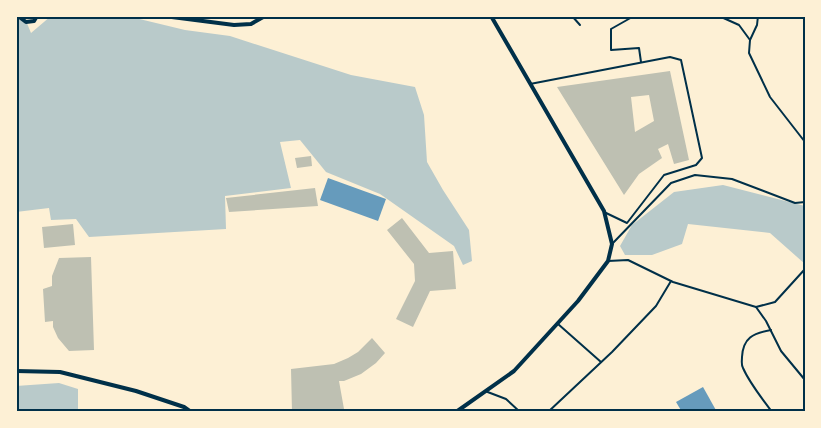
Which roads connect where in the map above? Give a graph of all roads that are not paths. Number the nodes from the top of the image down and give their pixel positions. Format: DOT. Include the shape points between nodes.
graph roads {
  1 [pos="18,16"];
  2 [pos="37,16"];
  3 [pos="164,16"];
  4 [pos="265,16"];
  5 [pos="491,16"];
  6 [pos="572,16"];
  7 [pos="634,16"];
  8 [pos="719,16"];
  9 [pos="758,16"];
  10 [pos="580,25"];
  11 [pos="750,40"];
  12 [pos="641,63"];
  13 [pos="530,84"];
  14 [pos="805,142"];
  15 [pos="805,202"];
  16 [pos="604,211"];
  17 [pos="612,244"];
  18 [pos="608,261"];
  19 [pos="805,269"];
  20 [pos="671,281"];
  21 [pos="756,307"];
  22 [pos="557,324"];
  23 [pos="770,330"];
  24 [pos="601,362"];
  25 [pos="16,371"];
  26 [pos="805,380"];
  27 [pos="485,391"];
  28 [pos="191,412"];
  29 [pos="456,412"];
  30 [pos="520,412"];
  31 [pos="548,412"];
  32 [pos="772,412"];
  1 -- 2 [label="street" via="26,22 34,22"];
  3 -- 4 [label="street" via="234,25 251,24"];
  5 -- 13 [label="street"];
  6 -- 10 [label="lane"];
  7 -- 12 [label="lane" via="611,30 611,50 639,48"];
  8 -- 11 [label="lane" via="739,25"];
  9 -- 11 [label="lane"];
  11 -- 14 [label="lane" via="749,53 770,97"];
  12 -- 13 [label="lane"];
  12 -- 16 [label="lane" via="670,57 681,60 702,158 696,165 664,175 627,223"];
  13 -- 16 [label="street"];
  15 -- 17 [label="lane" via="795,203 732,179 695,174 671,183"];
  16 -- 17 [label="street"];
  17 -- 18 [label="street"];
  18 -- 20 [label="lane" via="628,260"];
  18 -- 22 [label="street"];
  19 -- 21 [label="lane" via="775,302"];
  20 -- 21 [label="lane"];
  20 -- 24 [label="lane" via="656,306"];
  21 -- 23 [label="lane"];
  22 -- 24 [label="lane"];
  22 -- 27 [label="street" via="514,371"];
  23 -- 26 [label="lane" via="781,351"];
  23 -- 32 [label="lane" via="749,337 743,348 742,366"];
  24 -- 31 [label="lane"];
  25 -- 28 [label="street" via="60,372 136,391"];
  27 -- 29 [label="street"];
  27 -- 30 [label="lane" via="506,399"];
}
